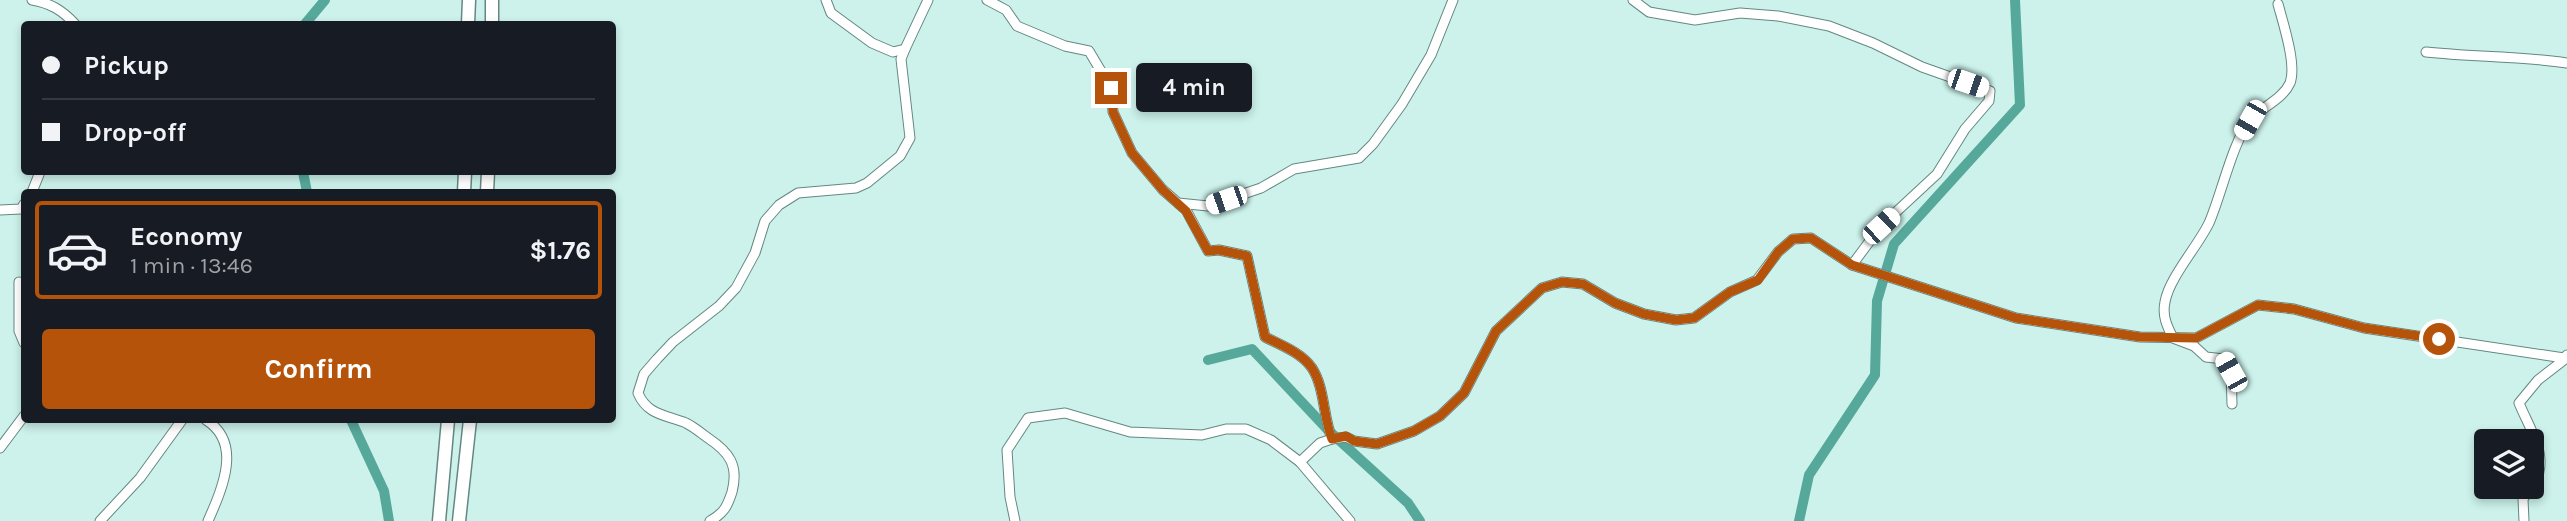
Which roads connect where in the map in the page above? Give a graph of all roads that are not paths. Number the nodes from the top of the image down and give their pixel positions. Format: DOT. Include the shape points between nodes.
graph roads {
  1 [pos="32,0"];
  2 [pos="469,0"];
  3 [pos="492,0"];
  4 [pos="826,0"];
  5 [pos="928,0"];
  6 [pos="987,0"];
  7 [pos="1453,0"];
  8 [pos="1633,0"];
  9 [pos="2278,4"];
  10 [pos="72,21"];
  11 [pos="468,21"];
  12 [pos="492,21"];
  13 [pos="905,49"];
  14 [pos="2426,52"];
  15 [pos="2567,63"];
  16 [pos="1178,203"];
  17 [pos="21,209"];
  18 [pos="0,210"];
  19 [pos="1852,265"];
  20 [pos="19,282"];
  21 [pos="21,336"];
  22 [pos="2173,338"];
  23 [pos="2566,357"];
  24 [pos="2232,404"];
  25 [pos="21,420"];
  26 [pos="180,423"];
  27 [pos="210,423"];
  28 [pos="448,423"];
  29 [pos="470,423"];
  30 [pos="2530,429"];
  31 [pos="1332,439"];
  32 [pos="0,448"];
  33 [pos="1300,462"];
  34 [pos="2523,499"];
  35 [pos="100,521"];
  36 [pos="208,521"];
  37 [pos="439,521"];
  38 [pos="459,521"];
  39 [pos="710,521"];
  40 [pos="1015,521"];
  41 [pos="1350,521"];
  42 [pos="2524,521"];
  1 -- 10 [label="street" via="49,3"];
  2 -- 11 [label="highway"];
  3 -- 12 [label="highway"];
  4 -- 13 [label="street" via="831,13 872,43 893,52"];
  5 -- 13 [label="street"];
  6 -- 16 [label="street" via="1006,10 1017,26 1090,51 1111,88 1113,112 1132,153"];
  7 -- 16 [label="street" via="1431,55 1395,114 1359,158 1294,169 1261,188 1208,206"];
  8 -- 19 [label="street" via="1649,12 1695,20 1740,13 1829,26 1990,91 1989,101 1937,174 1881,226"];
  9 -- 22 [label="street" via="2292,67 2290,83 2250,120 2241,135 2208,225 2165,301 2165,321"];
  13 -- 39 [label="street" via="901,59 910,138 900,156 856,188 798,193 779,205 765,221 755,253 729,297 673,342 645,374 638,393 644,405 688,424 729,457 733,476 730,498 726,509"];
  14 -- 15 [label="street"];
  16 -- 31 [label="street" via="1208,251 1247,256 1265,337 1293,351 1312,368"];
  17 -- 18 [label="street"];
  19 -- 22 [label="street" via="2016,318"];
  19 -- 31 [label="street" via="1811,238 1793,239 1758,280 1730,292 1694,318 1676,320 1615,303 1583,284 1562,282 1542,288 1496,331 1464,393 1440,416 1377,444 1346,436"];
  20 -- 21 [label="street"];
  22 -- 23 [label="street" via="2196,338 2258,305 2294,309 2364,328"];
  22 -- 24 [label="street" via="2194,346 2206,357 2224,359 2231,372"];
  23 -- 30 [label="street" via="2519,403"];
  25 -- 32 [label="street"];
  26 -- 35 [label="street" via="141,478"];
  27 -- 36 [label="street" via="225,443 227,471"];
  28 -- 37 [label="highway"];
  29 -- 38 [label="highway"];
  31 -- 33 [label="street" via="1320,443"];
  33 -- 40 [label="street" via="1271,440 1246,429 1202,435 1130,432 1065,413 1028,418 1007,450"];
  33 -- 41 [label="street"];
  34 -- 42 [label="street"];
}
